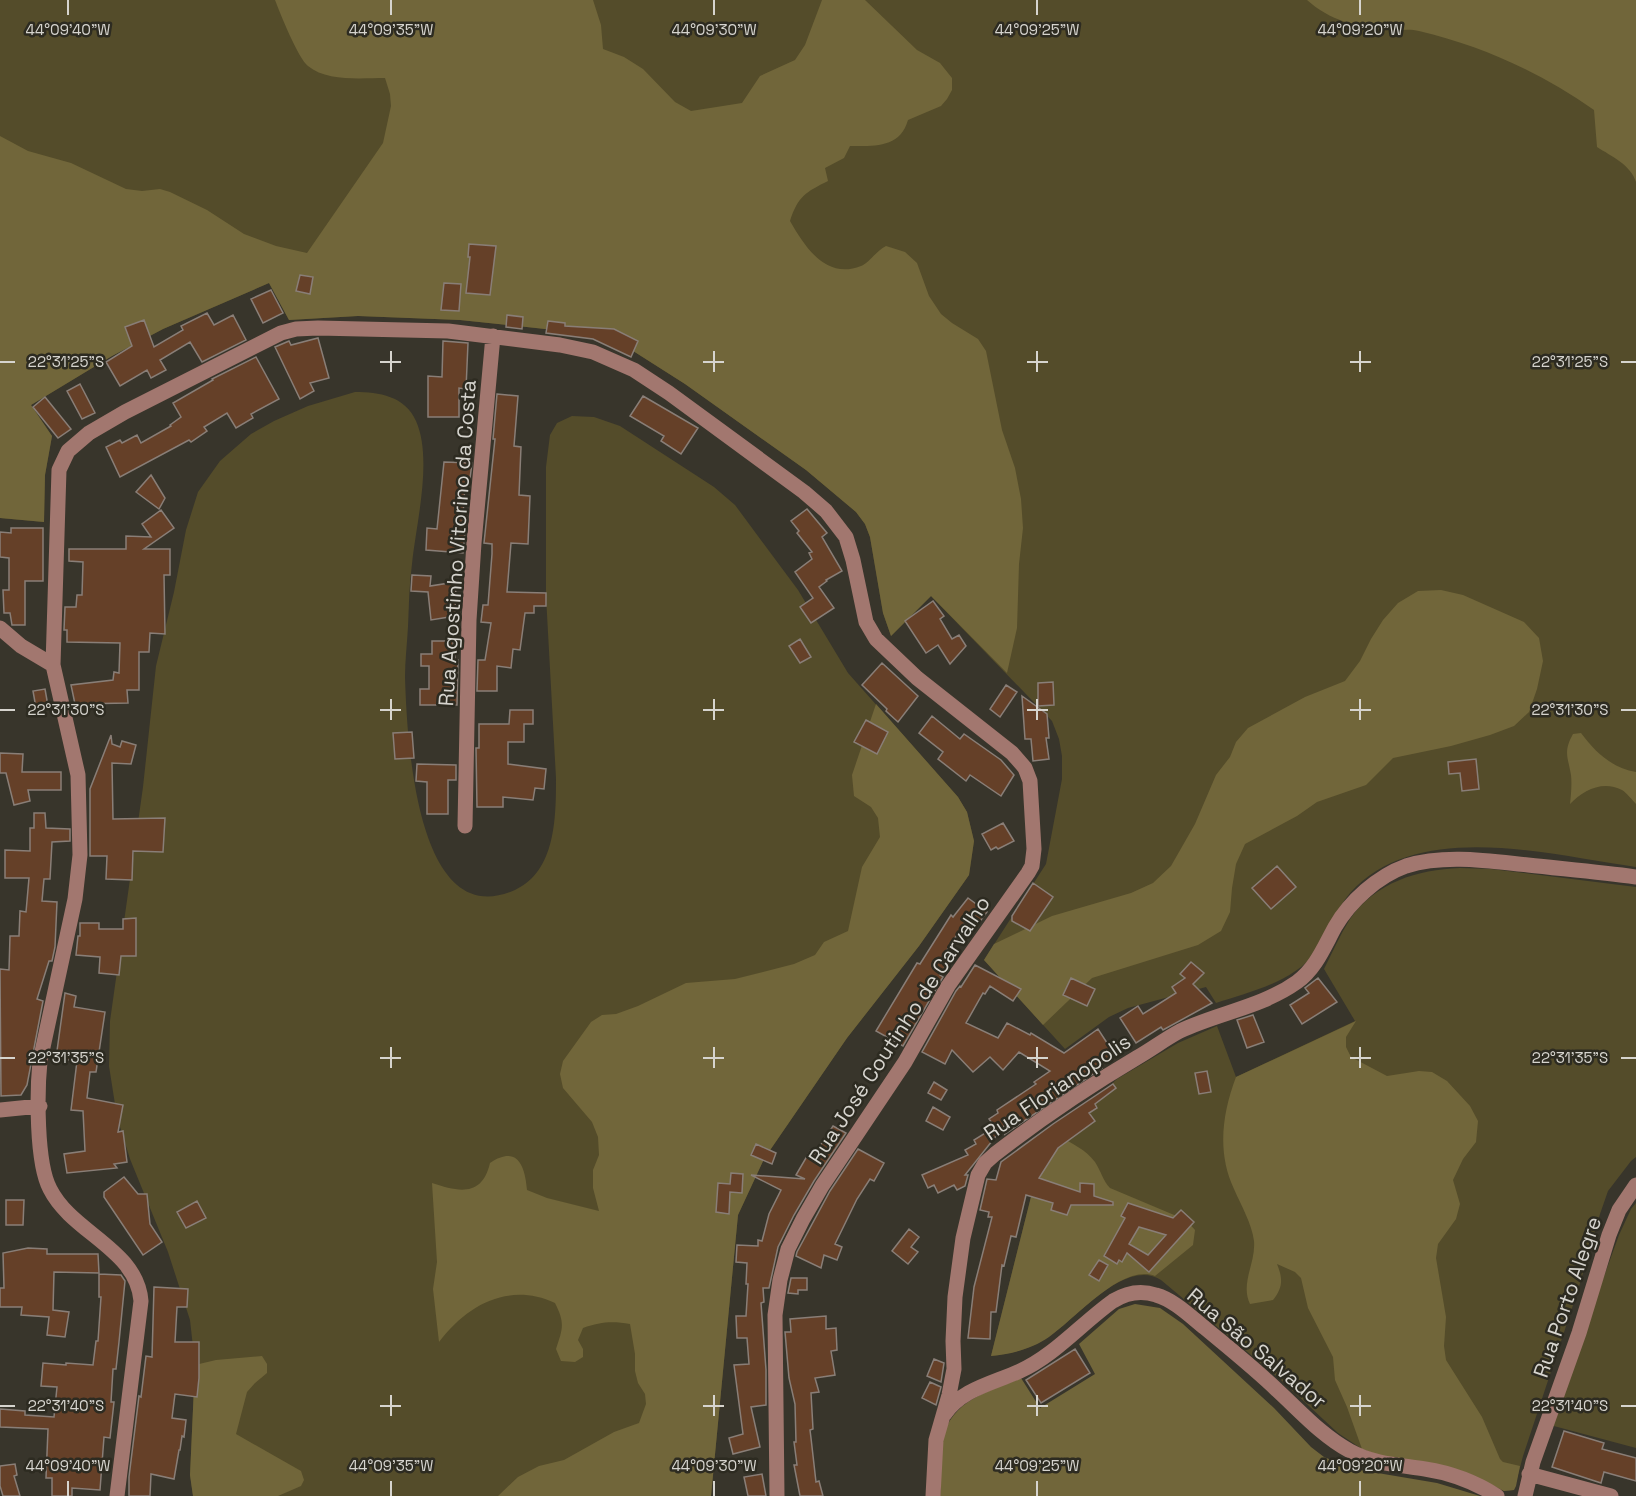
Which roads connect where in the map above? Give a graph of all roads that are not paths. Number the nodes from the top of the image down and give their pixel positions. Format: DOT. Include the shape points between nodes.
graph roads {
  1 [pos="492,336"];
  2 [pos="0,628"];
  3 [pos="53,665"];
  4 [pos="465,826"];
  5 [pos="1636,877"];
  6 [pos="40,1106"];
  7 [pos="0,1110"];
  8 [pos="1636,1185"];
  9 [pos="943,1417"];
  10 [pos="1529,1474"];
  11 [pos="1524,1495"];
  12 [pos="117,1496"];
  13 [pos="777,1496"];
  14 [pos="933,1496"];
  15 [pos="1497,1496"];
  16 [pos="1611,1496"];
  1 -- 3 [label="street, Rua José Coutinho de Carvalho" via="377,328 288,331 83,437 68,451 59,470"];
  1 -- 4 [label="street, Rua Agostinho Vitorino da Costa" via="469,620"];
  1 -- 13 [label="street, Rua José Coutinho de Carvalho" via="579,348 610,358 669,393 817,502 846,537 866,622 876,639 917,678 1012,753 1030,781 1032,866 948,986 905,1062 822,1186 788,1249 775,1315"];
  2 -- 3 [label="street"];
  3 -- 6 [label="street, Rua José Coutinho de Carvalho" via="78,775 80,855 75,899 40,1061"];
  5 -- 9 [label="street, Rua Florianopolis" via="1479,860 1408,866 1384,877 1347,910 1318,960 1285,990 1179,1032 1004,1147 985,1163 963,1238 955,1297 954,1369"];
  6 -- 7 [label="street"];
  6 -- 12 [label="street, Rua José Coutinho de Carvalho" via="45,1175 51,1191 69,1215 106,1246 139,1284 141,1301"];
  8 -- 10 [label="street, Rua Porto Alegre" via="1614,1221"];
  9 -- 14 [label="street, Rua Florianopolis" via="935,1453"];
  9 -- 15 [label="street, Rua São Salvador" via="966,1394 1038,1361 1113,1301 1125,1295 1148,1293 1172,1302 1194,1319 1351,1452 1371,1460 1448,1473"];
  10 -- 11 [label="street, Rua Porto Alegre"];
  10 -- 16 [label="street"];
}
